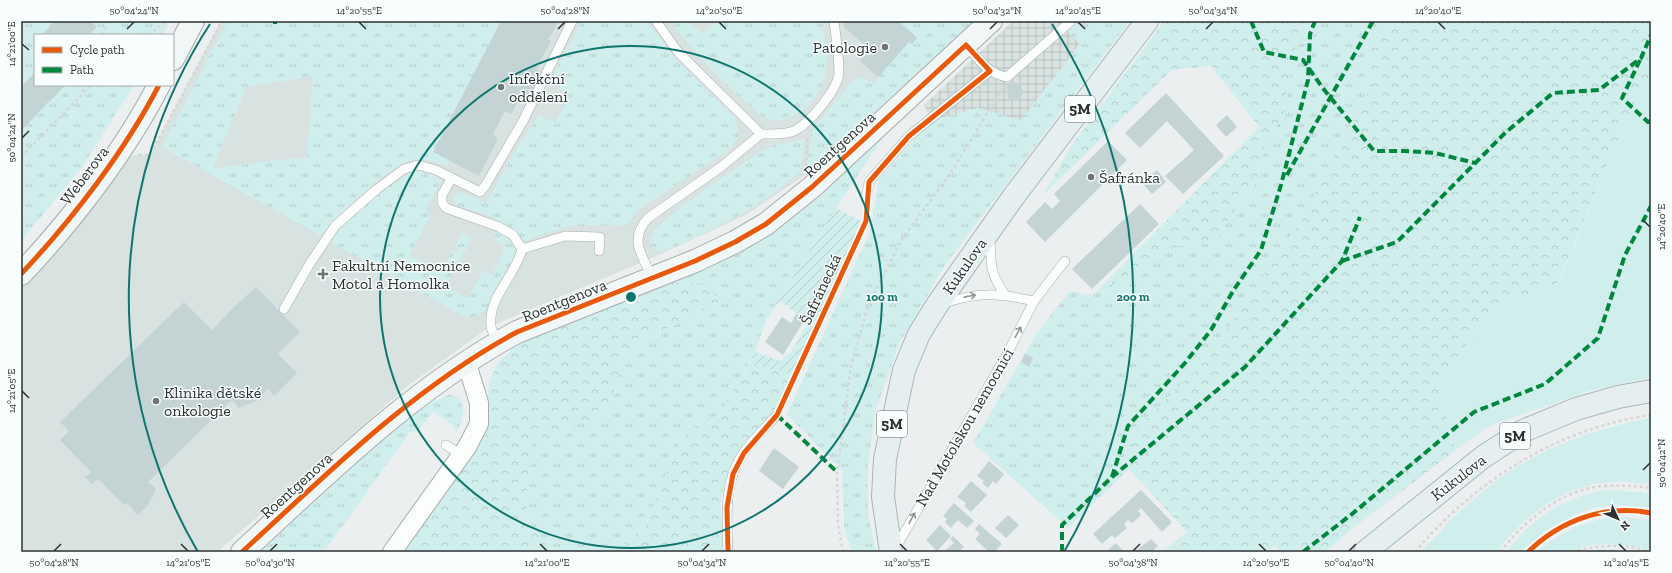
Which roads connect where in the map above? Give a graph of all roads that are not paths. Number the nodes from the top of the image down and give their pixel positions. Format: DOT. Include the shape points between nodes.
graph roads {
  1 [pos="193,21"];
  2 [pos="572,21"];
  3 [pos="656,21"];
  4 [pos="834,21"];
  5 [pos="991,21"];
  6 [pos="1071,21"];
  7 [pos="1147,21"];
  8 [pos="966,45"];
  9 [pos="174,58"];
  10 [pos="990,71"];
  11 [pos="159,86"];
  12 [pos="761,134"];
  13 [pos="451,179"];
  14 [pos="866,199"];
  15 [pos="990,230"];
  16 [pos="522,249"];
  17 [pos="599,251"];
  18 [pos="1065,261"];
  19 [pos="21,274"];
  20 [pos="653,278"];
  21 [pos="1005,295"];
  22 [pos="1034,301"];
  23 [pos="936,305"];
  24 [pos="284,309"];
  25 [pos="498,342"];
  26 [pos="467,364"];
  27 [pos="1649,391"];
  28 [pos="777,415"];
  29 [pos="446,445"];
  30 [pos="461,455"];
  31 [pos="1405,519"];
  32 [pos="242,552"];
  33 [pos="392,552"];
  34 [pos="728,552"];
  35 [pos="892,552"];
  36 [pos="1365,552"];
  37 [pos="1383,552"];
  1 -- 9 [label="street"];
  2 -- 13 [label="lane" via="523,121 485,186 480,192"];
  3 -- 12 [label="lane" via="678,52"];
  4 -- 12 [label="lane" via="839,75 830,94 806,123 794,131"];
  5 -- 8 [label="street"];
  6 -- 10 [label="lane" via="1007,77"];
  7 -- 15 [label="main road, Kukulova / 5M"];
  8 -- 10 [label="lane"];
  8 -- 20 [label="street, Roentgenova" via="812,187 766,224 735,242"];
  10 -- 14 [label="lane" via="897,148 868,182"];
  11 -- 19 [label="street, Weberova" via="100,176 42,252"];
  12 -- 20 [label="lane" via="721,167 643,223 637,237 638,244"];
  13 -- 16 [label="lane" via="442,195 442,204 446,208 499,226 513,234"];
  13 -- 24 [label="lane" via="436,170 418,165 404,169 377,189 335,226"];
  15 -- 21 [label="lane" via="990,267 995,281"];
  15 -- 23 [label="main road, Kukulova / 5M"];
  16 -- 17 [label="lane" via="565,236 600,237"];
  16 -- 25 [label="lane" via="520,258 492,308 491,326"];
  18 -- 22 [label="lane, Nad Motolskou nemocnicí"];
  20 -- 25 [label="street, Roentgenova"];
  21 -- 22 [label="lane"];
  23 -- 21 [label="lane, one-way" via="980,294"];
  35 -- 22 [label="lane, Nad Motolskou nemocnicí, one-way"];
  23 -- 35 [label="main road, Kukulova / 5M" via="919,334 904,370 885,459 883,498"];
  25 -- 26 [label="street, Roentgenova"];
  26 -- 30 [label="street" via="478,403 479,424"];
  26 -- 32 [label="street, Roentgenova" via="379,428"];
  27 -- 31 [label="main road, Kukulova / 5M" via="1576,409 1523,431 1483,457"];
  28 -- 34 [label="lane" via="744,453 732,474 727,507"];
  29 -- 30 [label="lane"];
  30 -- 33 [label="street"];
  31 -- 36 [label="main road, Kukulova / 5M"];
  31 -- 37 [label="street"];
}
